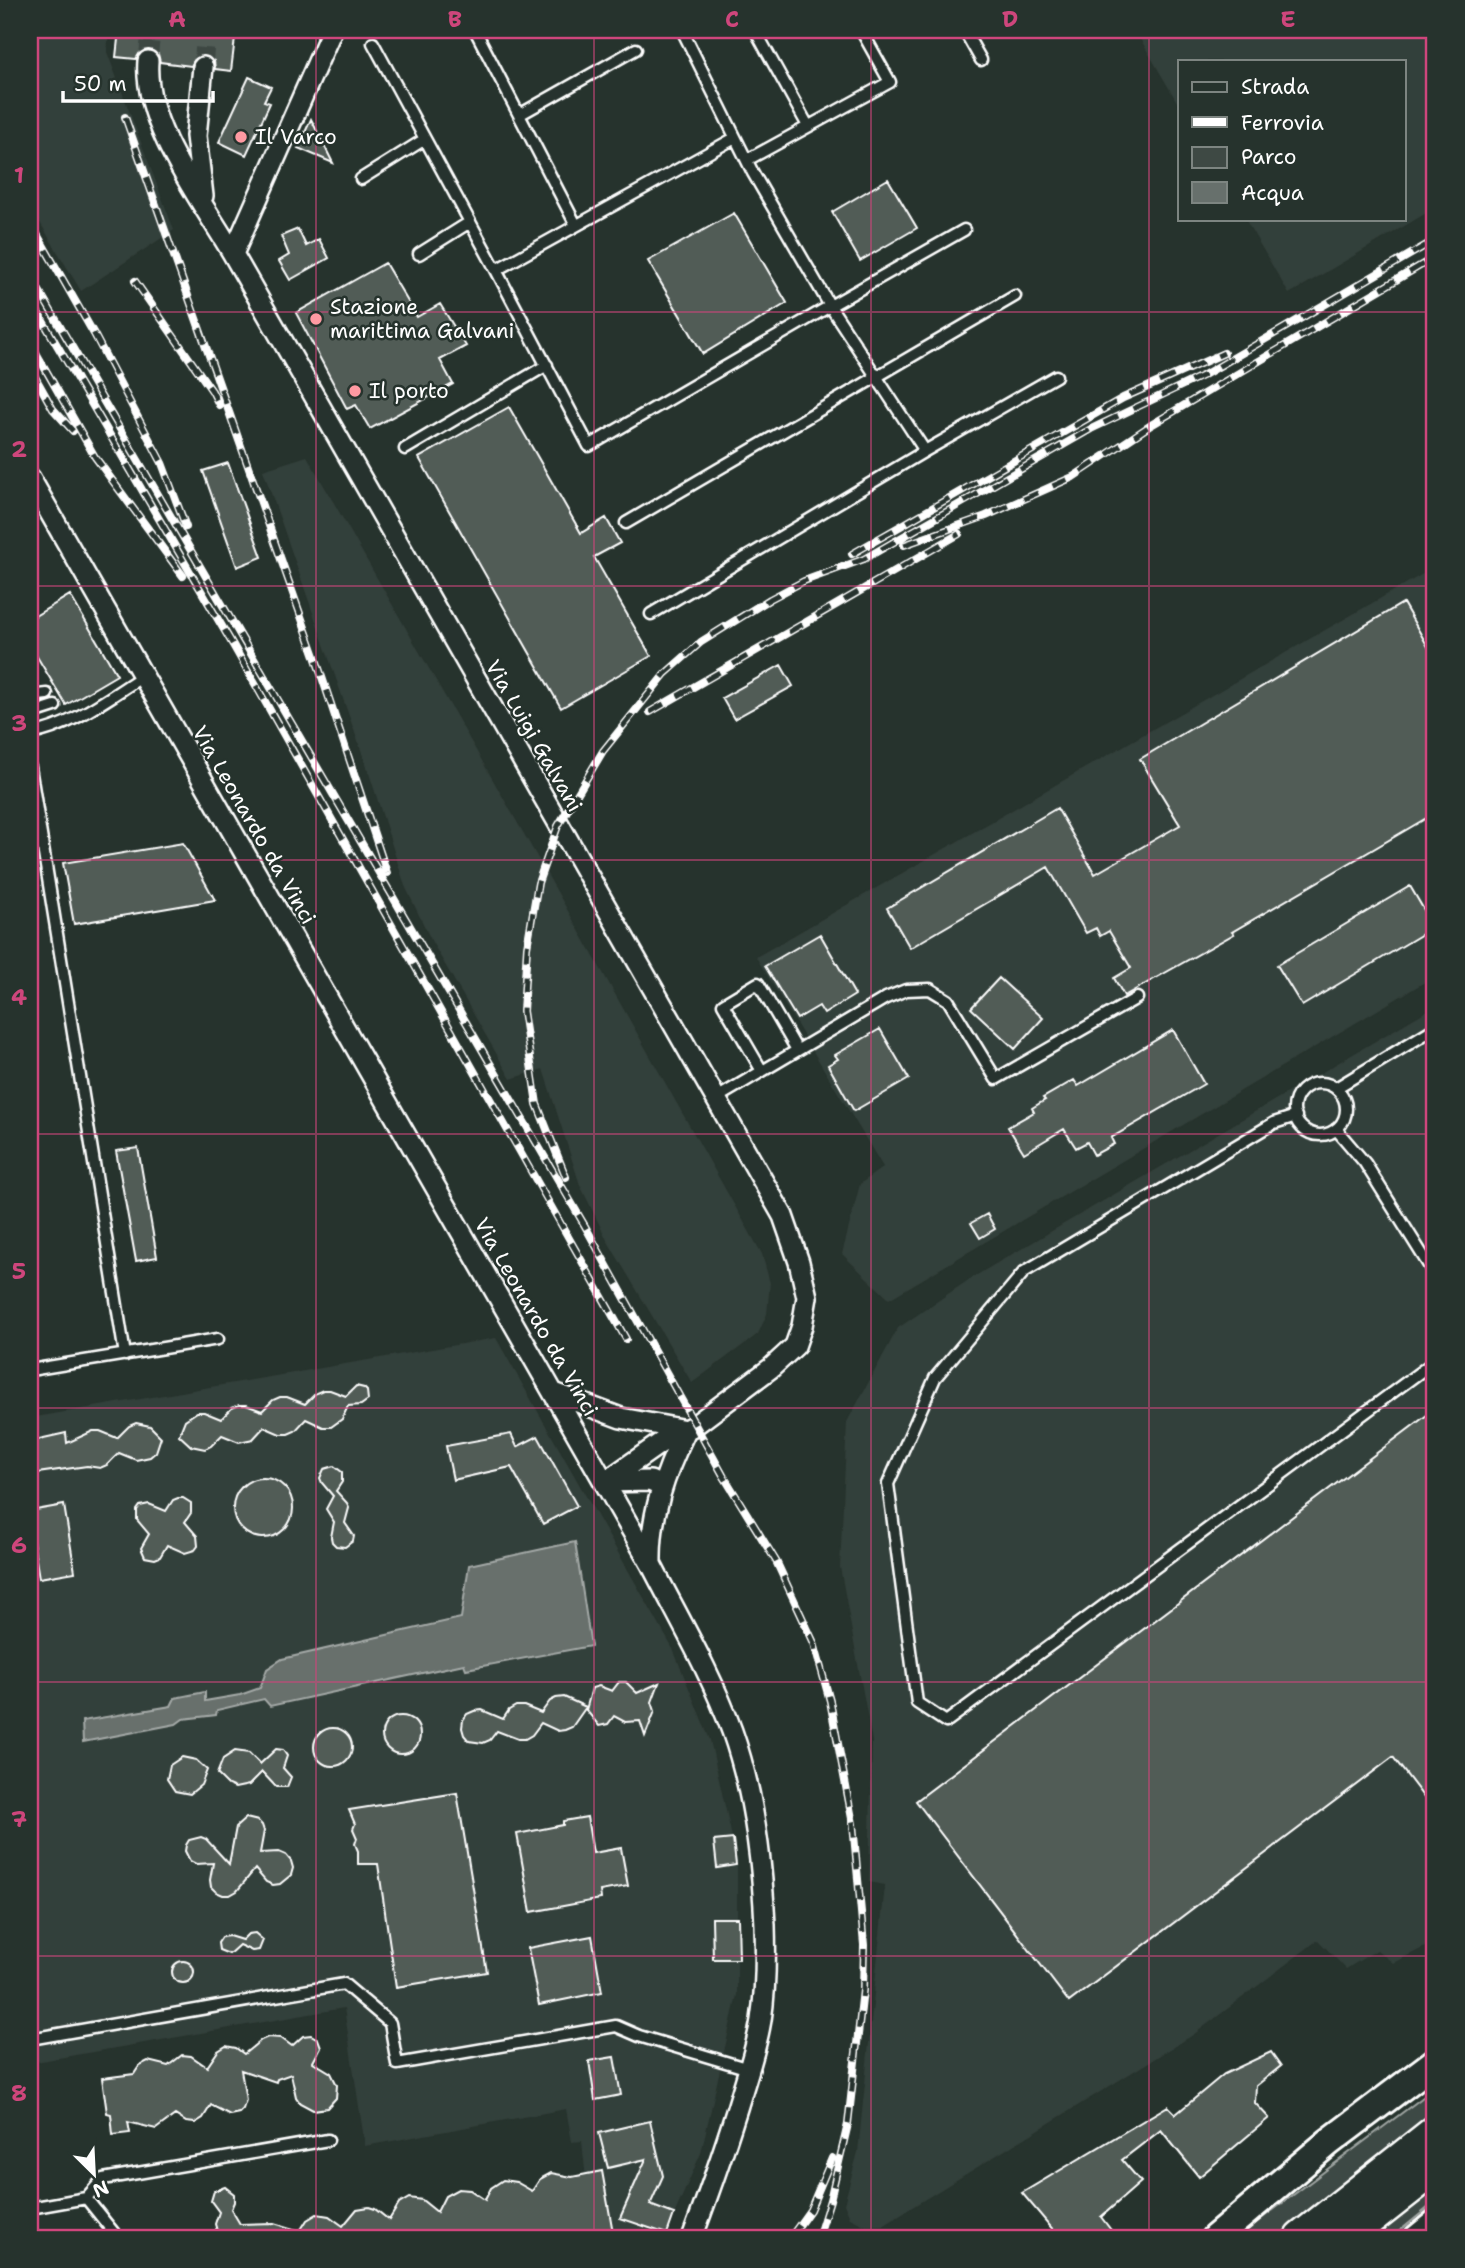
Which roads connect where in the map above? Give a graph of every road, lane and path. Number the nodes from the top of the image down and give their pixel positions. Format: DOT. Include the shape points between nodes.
graph roads {
  1 [pos="332,30"];
  2 [pos="475,30"];
  3 [pos="682,30"];
  4 [pos="755,30"];
  5 [pos="861,30"];
  6 [pos="964,30"];
  7 [pos="373,43"];
  8 [pos="636,49"];
  9 [pos="981,60"];
  10 [pos="148,61"];
  11 [pos="203,67"];
  12 [pos="519,115"];
  13 [pos="808,126"];
  14 [pos="735,138"];
  15 [pos="425,139"];
  16 [pos="747,160"];
  17 [pos="361,179"];
  18 [pos="204,204"];
  19 [pos="470,222"];
  20 [pos="576,225"];
  21 [pos="964,230"];
  22 [pos="233,254"];
  23 [pos="419,254"];
  24 [pos="496,270"];
  25 [pos="1015,296"];
  26 [pos="830,306"];
  27 [pos="547,365"];
  28 [pos="1056,376"];
  29 [pos="876,377"];
  30 [pos="405,449"];
  31 [pos="925,451"];
  32 [pos="30,478"];
  33 [pos="626,523"];
  34 [pos="651,614"];
  35 [pos="143,676"];
  36 [pos="47,694"];
  37 [pos="30,696"];
  38 [pos="55,706"];
  39 [pos="30,714"];
  40 [pos="30,734"];
  41 [pos="30,767"];
  42 [pos="1137,998"];
  43 [pos="1435,1028"];
  44 [pos="797,1050"];
  45 [pos="762,1071"];
  46 [pos="1336,1088"];
  47 [pos="715,1099"];
  48 [pos="1296,1116"];
  49 [pos="1336,1129"];
  50 [pos="1435,1275"];
  51 [pos="218,1339"];
  52 [pos="125,1355"];
  53 [pos="1435,1361"];
  54 [pos="30,1370"];
  55 [pos="554,1393"];
  56 [pos="686,1430"];
  57 [pos="605,1482"];
  58 [pos="661,1486"];
  59 [pos="651,1564"];
  60 [pos="30,2039"];
  61 [pos="1435,2062"];
  62 [pos="749,2069"];
  63 [pos="1435,2132"];
  64 [pos="328,2140"];
  65 [pos="1435,2168"];
  66 [pos="86,2198"];
  67 [pos="30,2208"];
  68 [pos="1435,2224"];
  69 [pos="118,2238"];
  70 [pos="692,2238"];
  71 [pos="1215,2238"];
  72 [pos="1301,2238"];
  73 [pos="1346,2238"];
  74 [pos="1418,2238"];
  1 -- 22 [label="street"];
  2 -- 12 [label="lane"];
  3 -- 14 [label="lane"];
  4 -- 13 [label="lane"];
  5 -- 13 [label="lane" via="890,82"];
  6 -- 9 [label="lane"];
  7 -- 15 [label="lane"];
  8 -- 12 [label="lane"];
  10 -- 18 [label="street, Via Luigi Galvani" via="147,80 164,139"];
  11 -- 18 [label="street" via="196,136"];
  12 -- 20 [label="lane"];
  13 -- 16 [label="lane"];
  14 -- 16 [label="lane"];
  14 -- 20 [label="lane"];
  15 -- 17 [label="lane"];
  15 -- 19 [label="lane"];
  16 -- 26 [label="lane"];
  18 -- 22 [label="street, Via Luigi Galvani"];
  19 -- 23 [label="lane"];
  19 -- 24 [label="lane"];
  20 -- 24 [label="lane"];
  21 -- 26 [label="lane"];
  22 -- 47 [label="street, Via Luigi Galvani"];
  24 -- 27 [label="lane"];
  25 -- 29 [label="lane"];
  26 -- 27 [label="lane" via="589,446"];
  26 -- 29 [label="lane"];
  27 -- 30 [label="lane"];
  28 -- 31 [label="lane"];
  29 -- 31 [label="lane"];
  29 -- 33 [label="lane"];
  31 -- 34 [label="lane"];
  32 -- 35 [label="street, Via Leonardo da Vinci"];
  35 -- 40 [label="lane" via="56,727"];
  35 -- 55 [label="street, Via Leonardo da Vinci"];
  36 -- 37 [label="lane"];
  38 -- 39 [label="lane"];
  41 -- 52 [label="lane"];
  42 -- 44 [label="lane" via="996,1079 948,1000 930,989 906,990 886,998"];
  43 -- 46 [label="lane"];
  44 -- 45 [label="lane"];
  44 -- 45 [label="lane" via="758,983 746,990 723,1004"];
  45 -- 47 [label="lane"];
  46 -- 48 [label="lane" via="1316,1084 1303,1090 1296,1102"];
  46 -- 49 [label="lane" via="1346,1108"];
  47 -- 56 [label="street, Via Luigi Galvani" via="783,1216 807,1297 795,1346"];
  48 -- 49 [label="lane" via="1313,1133"];
  48 -- 53 [label="lane" via="1274,1123 1024,1272 935,1378 888,1484 917,1703 946,1722"];
  49 -- 50 [label="lane" via="1365,1163"];
  51 -- 52 [label="lane"];
  52 -- 54 [label="lane"];
  55 -- 56 [label="street" via="621,1418"];
  55 -- 57 [label="street, Via Leonardo da Vinci"];
  56 -- 57 [label="street, Via Luigi Galvani"];
  56 -- 58 [label="street"];
  57 -- 58 [label="street" via="650,1481"];
  57 -- 59 [label="street, Via Leonardo da Vinci"];
  58 -- 59 [label="street" via="652,1528"];
  59 -- 62 [label="street, Via Leonardo da Vinci" via="723,1709 752,1808 761,1866 766,1966 761,2022"];
  60 -- 62 [label="lane" via="344,1984 390,2022 397,2064 616,2026"];
  61 -- 71 [label="main road" via="1329,2142"];
  62 -- 70 [label="street, Via Leonardo da Vinci"];
  63 -- 72 [label="highway"];
  64 -- 66 [label="lane" via="103,2179"];
  65 -- 73 [label="highway"];
  66 -- 67 [label="lane"];
  66 -- 69 [label="lane"];
  68 -- 74 [label="main road"];
}
